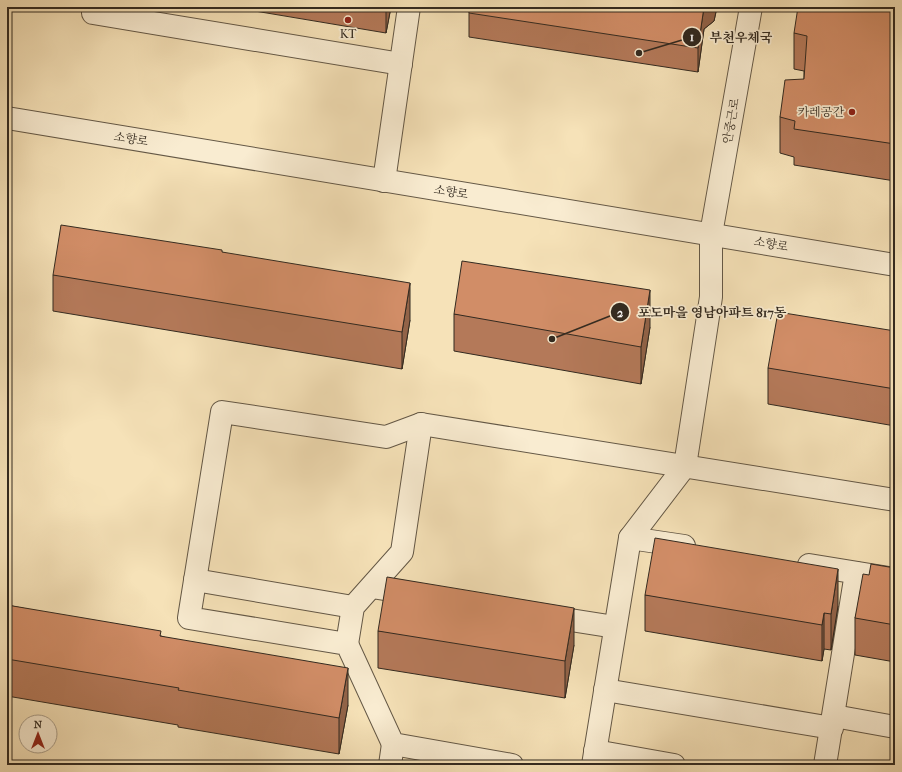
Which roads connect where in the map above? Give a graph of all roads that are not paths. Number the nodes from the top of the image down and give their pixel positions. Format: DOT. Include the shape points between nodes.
graph roads {
  1 [pos="94,7"];
  2 [pos="409,7"];
  3 [pos="751,7"];
  4 [pos="401,64"];
  5 [pos="7,118"];
  6 [pos="384,181"];
  7 [pos="711,234"];
  8 [pos="895,265"];
  9 [pos="421,424"];
  10 [pos="685,466"];
  11 [pos="895,500"];
  12 [pos="630,538"];
  13 [pos="700,549"];
  14 [pos="794,563"];
  15 [pos="856,573"];
  16 [pos="895,579"];
  17 [pos="195,580"];
  18 [pos="372,587"];
  19 [pos="435,597"];
  20 [pos="353,608"];
  21 [pos="529,613"];
  22 [pos="615,627"];
  23 [pos="347,644"];
  24 [pos="605,690"];
  25 [pos="833,722"];
  26 [pos="895,727"];
  27 [pos="392,754"];
  28 [pos="594,758"];
  29 [pos="512,765"];
  30 [pos="674,765"];
  31 [pos="825,765"];
  1 -- 4 [label="street" via="93,13"];
  2 -- 4 [label="street"];
  3 -- 7 [label="street, 안중근로"];
  4 -- 6 [label="street"];
  5 -- 6 [label="street, 소향로"];
  6 -- 7 [label="street, 소향로"];
  7 -- 8 [label="street, 소향로"];
  7 -- 10 [label="street, 안중근로" via="711,297"];
  9 -- 10 [label="street"];
  9 -- 17 [label="street" via="386,437 222,412"];
  9 -- 18 [label="street" via="402,552"];
  10 -- 11 [label="street"];
  10 -- 12 [label="street"];
  12 -- 13 [label="street"];
  12 -- 22 [label="street"];
  14 -- 15 [label="street"];
  15 -- 16 [label="street"];
  15 -- 25 [label="street"];
  17 -- 20 [label="street"];
  17 -- 23 [label="street" via="189,618"];
  18 -- 19 [label="street"];
  18 -- 20 [label="street"];
  20 -- 23 [label="street"];
  21 -- 22 [label="street"];
  22 -- 24 [label="street"];
  23 -- 27 [label="street"];
  24 -- 25 [label="street"];
  24 -- 28 [label="street"];
  25 -- 26 [label="street"];
  25 -- 31 [label="street"];
  27 -- 29 [label="street"];
  28 -- 30 [label="street"];
}
